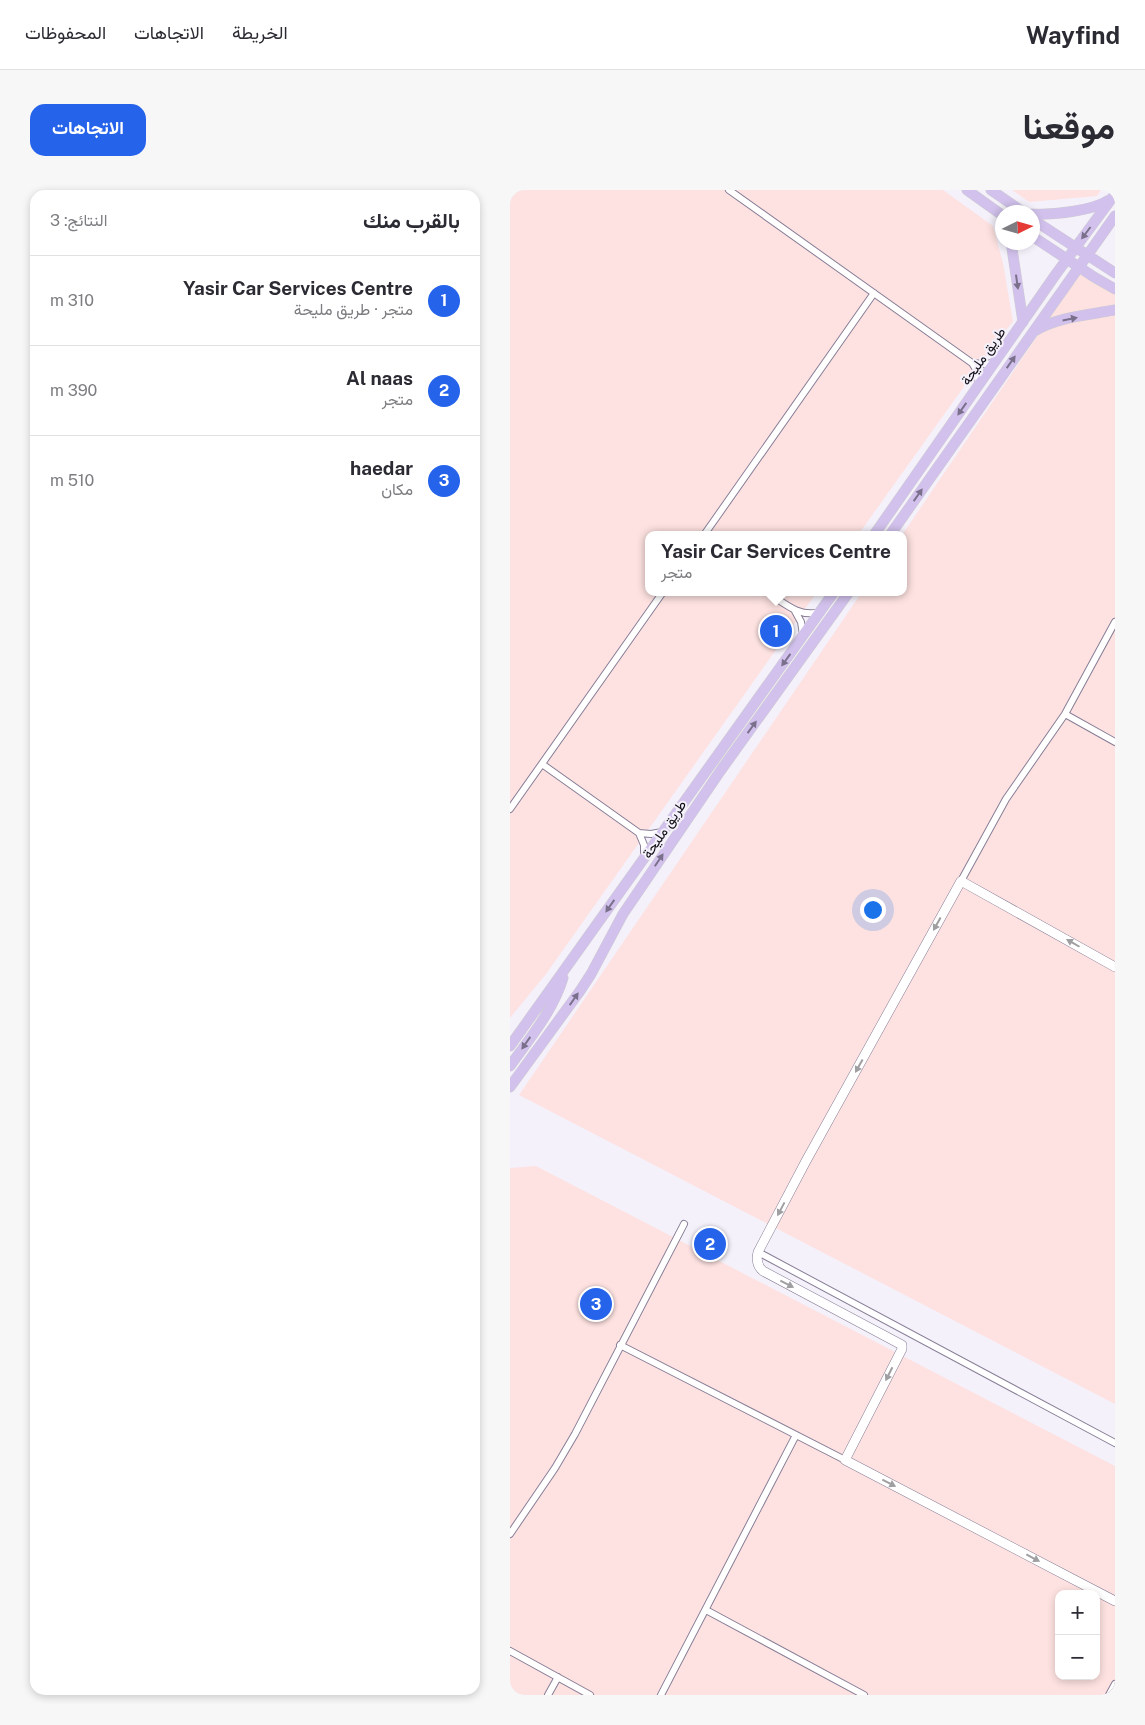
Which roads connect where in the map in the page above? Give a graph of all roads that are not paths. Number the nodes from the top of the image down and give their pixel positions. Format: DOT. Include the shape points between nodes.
graph roads {
  1 [pos="728,190"];
  2 [pos="968,190"];
  3 [pos="991,190"];
  4 [pos="1113,197"];
  5 [pos="1012,205"];
  6 [pos="995,210"];
  7 [pos="1040,213"];
  8 [pos="1115,216"];
  9 [pos="1040,224"];
  10 [pos="1040,241"];
  11 [pos="1075,248"];
  12 [pos="1012,250"];
  13 [pos="1086,255"];
  14 [pos="1067,260"];
  15 [pos="1078,267"];
  16 [pos="1115,274"];
  17 [pos="1115,289"];
  18 [pos="874,293"];
  19 [pos="1115,310"];
  20 [pos="1023,322"];
  21 [pos="1029,336"];
  22 [pos="996,362"];
  23 [pos="972,363"];
  24 [pos="979,386"];
  25 [pos="938,443"];
  26 [pos="943,459"];
  27 [pos="707,531"];
  28 [pos="877,531"];
  29 [pos="893,531"];
  30 [pos="660,596"];
  31 [pos="773,596"];
  32 [pos="831,596"];
  33 [pos="846,596"];
  34 [pos="795,611"];
  35 [pos="820,612"];
  36 [pos="1115,622"];
  37 [pos="803,636"];
  38 [pos="1064,714"];
  39 [pos="1115,742"];
  40 [pos="542,764"];
  41 [pos="510,809"];
  42 [pos="662,832"];
  43 [pos="639,833"];
  44 [pos="644,858"];
  45 [pos="961,881"];
  46 [pos="1115,967"];
  47 [pos="565,970"];
  48 [pos="525,1024"];
  49 [pos="510,1035"];
  50 [pos="510,1046"];
  51 [pos="510,1066"];
  52 [pos="510,1087"];
  53 [pos="684,1224"];
  54 [pos="758,1252"];
  55 [pos="620,1345"];
  56 [pos="796,1435"];
  57 [pos="1115,1443"];
  58 [pos="845,1460"];
  59 [pos="510,1534"];
  60 [pos="1115,1601"];
  61 [pos="706,1610"];
  62 [pos="510,1651"];
  63 [pos="558,1677"];
  64 [pos="1115,1684"];
  65 [pos="548,1695"];
  66 [pos="590,1695"];
  67 [pos="661,1695"];
  68 [pos="864,1695"];
  69 [pos="1109,1695"];
  1 -- 18 [label="street"];
  2 -- 6 [label="main road"];
  3 -- 5 [label="main road"];
  4 -- 7 [label="main road" via="1093,208"];
  4 -- 11 [label="main road, طريق مليحة, one-way"];
  8 -- 13 [label="main road, طريق مليحة"];
  9 -- 11 [label="main road"];
  10 -- 14 [label="main road"];
  11 -- 13 [label="main road"];
  11 -- 14 [label="main road, طريق مليحة"];
  12 -- 20 [label="main road, one-way"];
  13 -- 15 [label="main road, طريق مليحة"];
  13 -- 16 [label="main road"];
  14 -- 15 [label="main road"];
  14 -- 20 [label="main road, طريق مليحة"];
  15 -- 17 [label="main road"];
  15 -- 21 [label="main road, طريق مليحة"];
  18 -- 23 [label="street"];
  18 -- 27 [label="street"];
  21 -- 19 [label="main road, one-way" via="1049,324"];
  20 -- 22 [label="main road, طريق مليحة"];
  26 -- 21 [label="main road, طريق مليحة, one-way"];
  22 -- 23 [label="street"];
  22 -- 24 [label="main road, طريق مليحة"];
  23 -- 24 [label="street"];
  24 -- 25 [label="main road, طريق مليحة, one-way"];
  25 -- 26 [label="main road"];
  25 -- 28 [label="main road, طريق مليحة"];
  29 -- 26 [label="main road, طريق مليحة, one-way"];
  30 -- 40 [label="street"];
  31 -- 34 [label="street"];
  32 -- 35 [label="main road, طريق مليحة"];
  52 -- 33 [label="main road, طريق مليحة, one-way" via="584,985 623,914 721,770"];
  34 -- 35 [label="street"];
  34 -- 37 [label="street"];
  35 -- 37 [label="main road, طريق مليحة"];
  36 -- 38 [label="street"];
  37 -- 42 [label="main road, طريق مليحة, one-way"];
  38 -- 39 [label="street"];
  38 -- 45 [label="street" via="1006,800"];
  40 -- 41 [label="street"];
  40 -- 43 [label="street"];
  42 -- 43 [label="street"];
  42 -- 44 [label="main road, طريق مليحة"];
  43 -- 44 [label="street" via="644,845"];
  44 -- 47 [label="main road, طريق مليحة, one-way"];
  46 -- 45 [label="main road, one-way"];
  45 -- 54 [label="main road, one-way"];
  47 -- 48 [label="main road, طريق مليحة"];
  47 -- 51 [label="main road, one-way" via="553,1004"];
  48 -- 49 [label="main road"];
  48 -- 50 [label="main road, طريق مليحة"];
  53 -- 55 [label="street"];
  54 -- 57 [label="street"];
  54 -- 58 [label="main road, one-way" via="757,1262 763,1271 902,1345"];
  55 -- 56 [label="street"];
  55 -- 59 [label="street" via="575,1434"];
  56 -- 58 [label="street"];
  56 -- 61 [label="street"];
  58 -- 60 [label="main road, one-way"];
  61 -- 67 [label="street"];
  61 -- 68 [label="street"];
  62 -- 63 [label="street"];
  63 -- 65 [label="street"];
  63 -- 66 [label="street"];
  64 -- 69 [label="street"];
}
